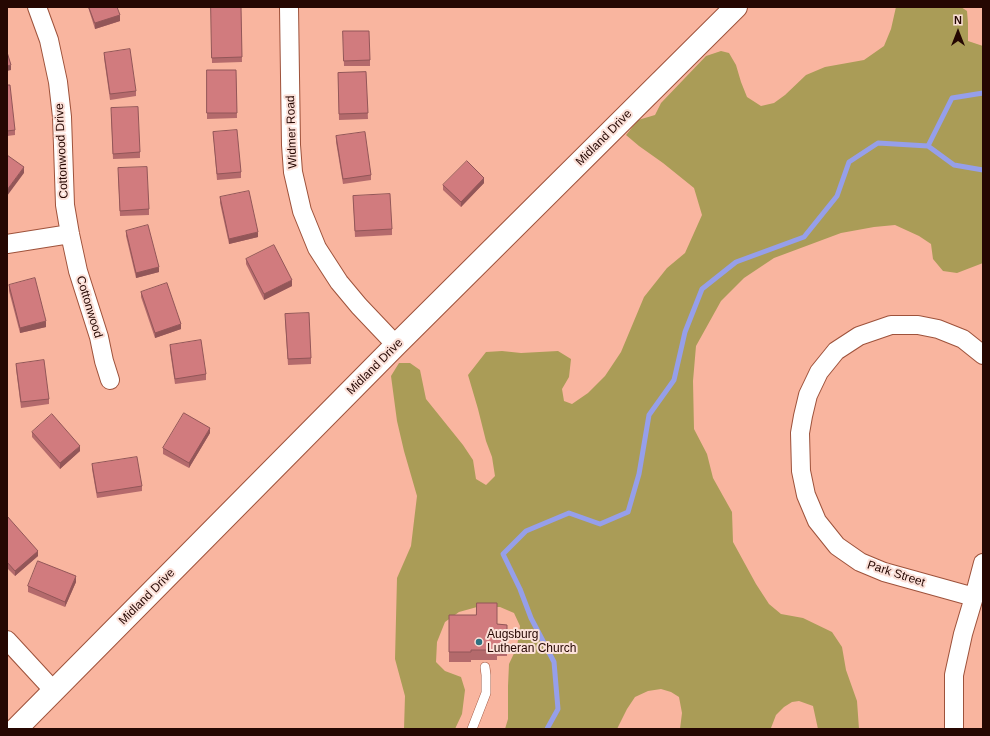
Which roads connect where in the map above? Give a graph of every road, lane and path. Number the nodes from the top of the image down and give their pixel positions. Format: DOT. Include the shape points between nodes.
graph roads {
  1 [pos="36,7"];
  2 [pos="289,7"];
  3 [pos="736,7"];
  4 [pos="70,234"];
  5 [pos="7,244"];
  6 [pos="396,345"];
  7 [pos="983,355"];
  8 [pos="110,380"];
  9 [pos="983,563"];
  10 [pos="974,597"];
  11 [pos="7,640"];
  12 [pos="485,667"];
  13 [pos="54,691"];
  14 [pos="16,729"];
  15 [pos="472,729"];
  16 [pos="954,729"];
  1 -- 4 [label="street, Cottonwood Drive" via="48,40 58,82 62,117 65,205"];
  2 -- 6 [label="street, Widmer Road" via="291,145 293,172 302,211 317,248 339,282"];
  3 -- 6 [label="street, Midland Drive"];
  4 -- 5 [label="street"];
  4 -- 8 [label="street, Cottonwood"];
  6 -- 13 [label="street, Midland Drive"];
  7 -- 10 [label="street, Park Street" via="963,339 938,329 918,325 891,326 859,336 836,351 819,372 808,395 800,432 801,471 806,495 817,521 837,546 860,562 884,572"];
  9 -- 10 [label="street"];
  10 -- 16 [label="street" via="954,675"];
  11 -- 13 [label="street"];
  12 -- 15 [label="lane" via="486,693"];
  13 -- 14 [label="street, Midland Drive"];
}
